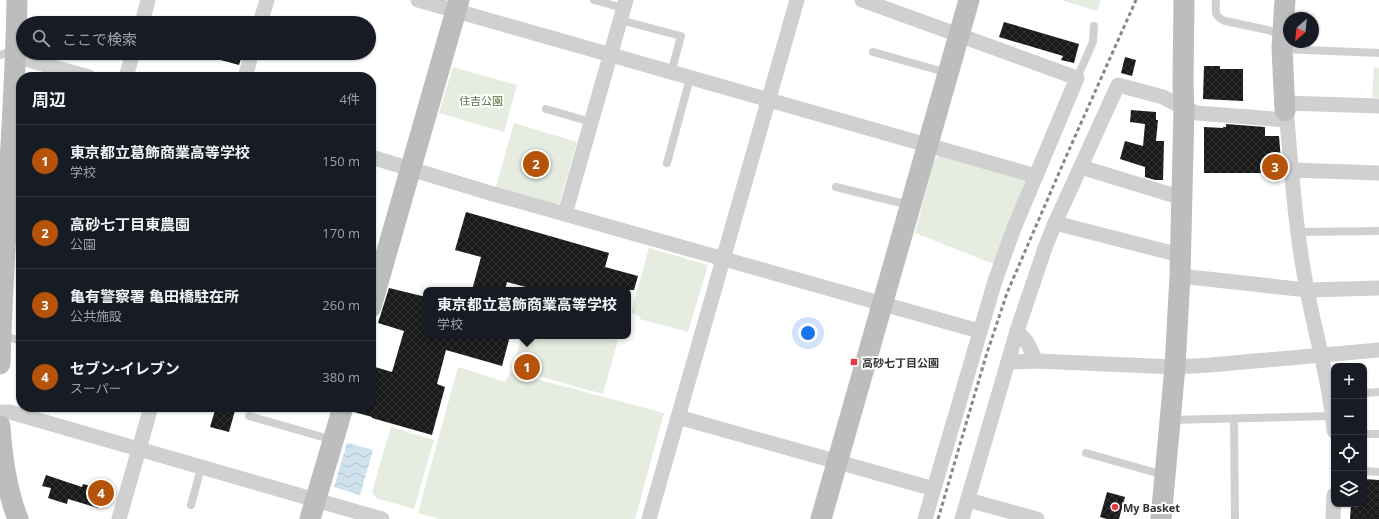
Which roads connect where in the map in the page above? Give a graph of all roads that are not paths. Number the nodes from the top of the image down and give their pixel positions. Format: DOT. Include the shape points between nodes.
graph roads {
  1 [pos="18,0"];
  2 [pos="148,0"];
  3 [pos="267,0"];
  4 [pos="418,0"];
  5 [pos="594,0"];
  6 [pos="797,0"];
  7 [pos="862,0"];
  8 [pos="969,0"];
  9 [pos="1184,0"];
  10 [pos="1216,0"];
  11 [pos="1285,0"];
  12 [pos="458,6"];
  13 [pos="623,9"];
  14 [pos="144,16"];
  15 [pos="262,16"];
  16 [pos="1094,26"];
  17 [pos="959,36"];
  18 [pos="1282,42"];
  19 [pos="873,52"];
  20 [pos="1379,53"];
  21 [pos="11,54"];
  22 [pos="610,55"];
  23 [pos="29,60"];
  24 [pos="131,60"];
  25 [pos="250,60"];
  26 [pos="71,72"];
  27 [pos="127,72"];
  28 [pos="246,72"];
  29 [pos="671,73"];
  30 [pos="948,73"];
  31 [pos="690,78"];
  32 [pos="1077,78"];
  33 [pos="768,100"];
  34 [pos="1379,106"];
  35 [pos="1184,108"];
  36 [pos="546,109"];
  37 [pos="1286,112"];
  38 [pos="591,122"];
  39 [pos="927,144"];
  40 [pos="376,159"];
  41 [pos="667,163"];
  42 [pos="1081,167"];
  43 [pos="410,169"];
  44 [pos="1292,170"];
  45 [pos="1379,173"];
  46 [pos="1036,176"];
  47 [pos="836,187"];
  48 [pos="1182,198"];
  49 [pos="910,206"];
  50 [pos="565,214"];
  51 [pos="1055,223"];
  52 [pos="8,226"];
  53 [pos="1379,231"];
  54 [pos="1298,232"];
  55 [pos="1180,256"];
  56 [pos="723,259"];
  57 [pos="1180,276"];
  58 [pos="1379,288"];
  59 [pos="376,289"];
  60 [pos="1307,290"];
  61 [pos="883,304"];
  62 [pos="0,330"];
  63 [pos="979,331"];
  64 [pos="1017,331"];
  65 [pos="16,338"];
  66 [pos="1379,350"];
  67 [pos="1322,355"];
  68 [pos="1008,362"];
  69 [pos="1036,362"];
  70 [pos="0,364"];
  71 [pos="1175,367"];
  72 [pos="1331,389"];
  73 [pos="1367,392"];
  74 [pos="1379,392"];
  75 [pos="0,412"];
  76 [pos="150,412"];
  77 [pos="342,412"];
  78 [pos="249,416"];
  79 [pos="678,417"];
  80 [pos="1234,419"];
  81 [pos="1170,420"];
  82 [pos="1331,423"];
  83 [pos="0,426"];
  84 [pos="1367,434"];
  85 [pos="1379,434"];
  86 [pos="334,440"];
  87 [pos="139,449"];
  88 [pos="1086,453"];
  89 [pos="838,462"];
  90 [pos="201,468"];
  91 [pos="1367,471"];
  92 [pos="1379,472"];
  93 [pos="1165,475"];
  94 [pos="934,489"];
  95 [pos="316,499"];
  96 [pos="968,500"];
  97 [pos="191,505"];
  98 [pos="1334,507"];
  99 [pos="18,519"];
  100 [pos="119,519"];
  101 [pos="310,519"];
  102 [pos="382,519"];
  103 [pos="649,519"];
  104 [pos="822,519"];
  105 [pos="925,519"];
  106 [pos="962,519"];
  107 [pos="1037,519"];
  108 [pos="1161,519"];
  109 [pos="1235,519"];
  110 [pos="1333,519"];
  1 -- 21 [label="street"];
  2 -- 14 [label="street"];
  3 -- 15 [label="street"];
  4 -- 12 [label="street"];
  5 -- 13 [label="lane"];
  6 -- 33 [label="street"];
  7 -- 17 [label="street"];
  8 -- 17 [label="street"];
  9 -- 35 [label="street"];
  10 -- 18 [label="lane" via="1216,15 1219,18 1268,30"];
  11 -- 18 [label="street"];
  12 -- 22 [label="street"];
  12 -- 43 [label="street"];
  13 -- 22 [label="street"];
  13 -- 29 [label="lane" via="681,36"];
  16 -- 32 [label="lane" via="1093,42"];
  17 -- 30 [label="street"];
  17 -- 32 [label="street"];
  18 -- 20 [label="lane"];
  18 -- 37 [label="street"];
  19 -- 30 [label="lane"];
  21 -- 52 [label="street"];
  22 -- 29 [label="street"];
  22 -- 38 [label="street"];
  23 -- 26 [label="street"];
  24 -- 27 [label="street"];
  25 -- 28 [label="street"];
  29 -- 31 [label="street"];
  30 -- 39 [label="street"];
  31 -- 33 [label="street"];
  31 -- 41 [label="lane"];
  32 -- 46 [label="street"];
  33 -- 39 [label="street"];
  33 -- 56 [label="street"];
  34 -- 37 [label="street"];
  35 -- 37 [label="street" via="1197,113"];
  35 -- 42 [label="street" via="1163,97 1118,85"];
  35 -- 48 [label="street"];
  36 -- 38 [label="lane"];
  37 -- 44 [label="street"];
  38 -- 50 [label="street"];
  39 -- 46 [label="street"];
  39 -- 49 [label="street"];
  40 -- 43 [label="street"];
  42 -- 48 [label="street"];
  42 -- 51 [label="street"];
  43 -- 50 [label="street"];
  43 -- 59 [label="street"];
  44 -- 45 [label="street"];
  44 -- 54 [label="street"];
  46 -- 63 [label="street" via="1002,261"];
  47 -- 49 [label="lane"];
  48 -- 55 [label="street"];
  49 -- 61 [label="street"];
  50 -- 56 [label="street"];
  51 -- 55 [label="street"];
  51 -- 64 [label="street"];
  52 -- 62 [label="street"];
  53 -- 54 [label="lane"];
  54 -- 60 [label="street"];
  55 -- 57 [label="street"];
  56 -- 61 [label="street"];
  56 -- 79 [label="street"];
  57 -- 60 [label="street"];
  57 -- 71 [label="street"];
  58 -- 60 [label="street"];
  60 -- 67 [label="street"];
  61 -- 63 [label="street"];
  61 -- 89 [label="street"];
  62 -- 65 [label="lane"];
  62 -- 70 [label="street"];
  63 -- 94 [label="street"];
  64 -- 68 [label="street"];
  64 -- 69 [label="street" via="1027,342"];
  66 -- 67 [label="street"];
  67 -- 71 [label="street"];
  67 -- 72 [label="street"];
  68 -- 69 [label="street"];
  68 -- 96 [label="street"];
  69 -- 71 [label="street"];
  71 -- 81 [label="street"];
  73 -- 74 [label="lane"];
  75 -- 87 [label="street" via="10,412"];
  76 -- 87 [label="street"];
  77 -- 86 [label="street"];
  78 -- 86 [label="lane"];
  79 -- 89 [label="street"];
  79 -- 103 [label="street"];
  80 -- 81 [label="lane"];
  80 -- 82 [label="lane"];
  80 -- 109 [label="lane"];
  81 -- 93 [label="street"];
  83 -- 99 [label="street" via="4,465"];
  84 -- 85 [label="lane"];
  86 -- 95 [label="street"];
  87 -- 90 [label="street"];
  87 -- 100 [label="street"];
  88 -- 93 [label="lane"];
  89 -- 94 [label="street"];
  89 -- 104 [label="street"];
  90 -- 95 [label="street"];
  90 -- 97 [label="lane"];
  91 -- 92 [label="lane"];
  93 -- 108 [label="street"];
  94 -- 105 [label="street"];
  95 -- 101 [label="street"];
  95 -- 102 [label="street"];
  96 -- 106 [label="street"];
  96 -- 107 [label="street"];
  98 -- 110 [label="street"];
}
